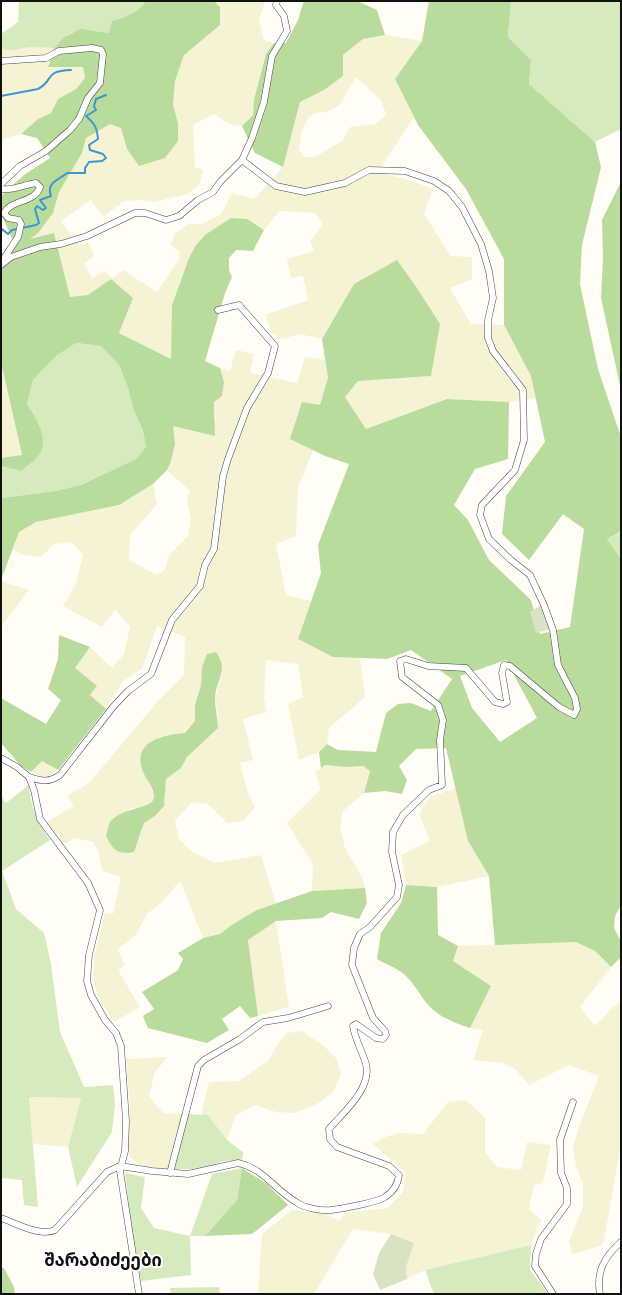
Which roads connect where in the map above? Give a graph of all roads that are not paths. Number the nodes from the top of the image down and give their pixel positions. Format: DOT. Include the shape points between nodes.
graph roads {
  1 [pos="277,1"];
  2 [pos="1,61"];
  3 [pos="242,160"];
  4 [pos="1,184"];
  5 [pos="1,189"];
  6 [pos="1,264"];
  7 [pos="218,310"];
  8 [pos="1,758"];
  9 [pos="29,777"];
  10 [pos="328,1006"];
  11 [pos="573,1102"];
  12 [pos="120,1166"];
  13 [pos="170,1172"];
  14 [pos="1,1218"];
  15 [pos="621,1242"];
  16 [pos="138,1294"];
  17 [pos="553,1294"];
  18 [pos="600,1294"];
  1 -- 3 [label="street" via="276,5 284,16 287,31 272,56 264,102"];
  2 -- 4 [label="street" via="46,58 60,52 92,48 101,50 103,54 100,83 88,98 79,119 46,151 20,166"];
  3 -- 6 [label="street" via="213,192 178,216 166,220 145,213 136,213 87,236 40,247 11,257"];
  3 -- 13 [label="street" via="276,186 305,192 345,183 369,170 405,172 434,180 449,191 462,207 481,244 489,271 493,298 488,320 488,338 493,351 523,390 524,397 524,440 515,470 482,504 480,515 489,539 530,575 554,630 558,665 574,698 576,709 574,715 559,707 510,666 504,665 502,673 507,702 503,704 495,702 466,668 428,666 406,659 400,661 402,677 438,705 442,720 442,785 429,790 403,815 393,832 392,852 399,885 397,897 360,934 354,948 352,965 374,1018 386,1035 383,1039 376,1038 356,1024 353,1026 366,1065 367,1079 352,1103 329,1129 330,1139 337,1147 389,1166 399,1175 392,1191 384,1198 330,1210 296,1203 261,1173 238,1163 188,1174"];
  5 -- 6 [label="street" via="10,191 24,184 36,183 40,187 30,198 7,207 4,213 8,218 19,220 21,224 18,237"];
  7 -- 9 [label="street" via="238,305 275,346 268,373 247,408 228,459 222,482 214,549 205,565 200,586 172,620 151,674 128,691 113,707 60,775 44,782"];
  8 -- 9 [label="street"];
  9 -- 12 [label="street" via="40,819 88,883 100,910 89,956 87,981 91,995 105,1020 116,1033 121,1046 126,1121 125,1151"];
  10 -- 13 [label="street" via="288,1018 263,1022 198,1066"];
  11 -- 17 [label="street" via="560,1140 561,1173 567,1188 567,1204 541,1239 536,1254 535,1266"];
  12 -- 13 [label="street"];
  12 -- 14 [label="street" via="107,1172 55,1230 50,1232 22,1227"];
  12 -- 16 [label="street"];
  15 -- 18 [label="street" via="604,1261 597,1281"];
}
